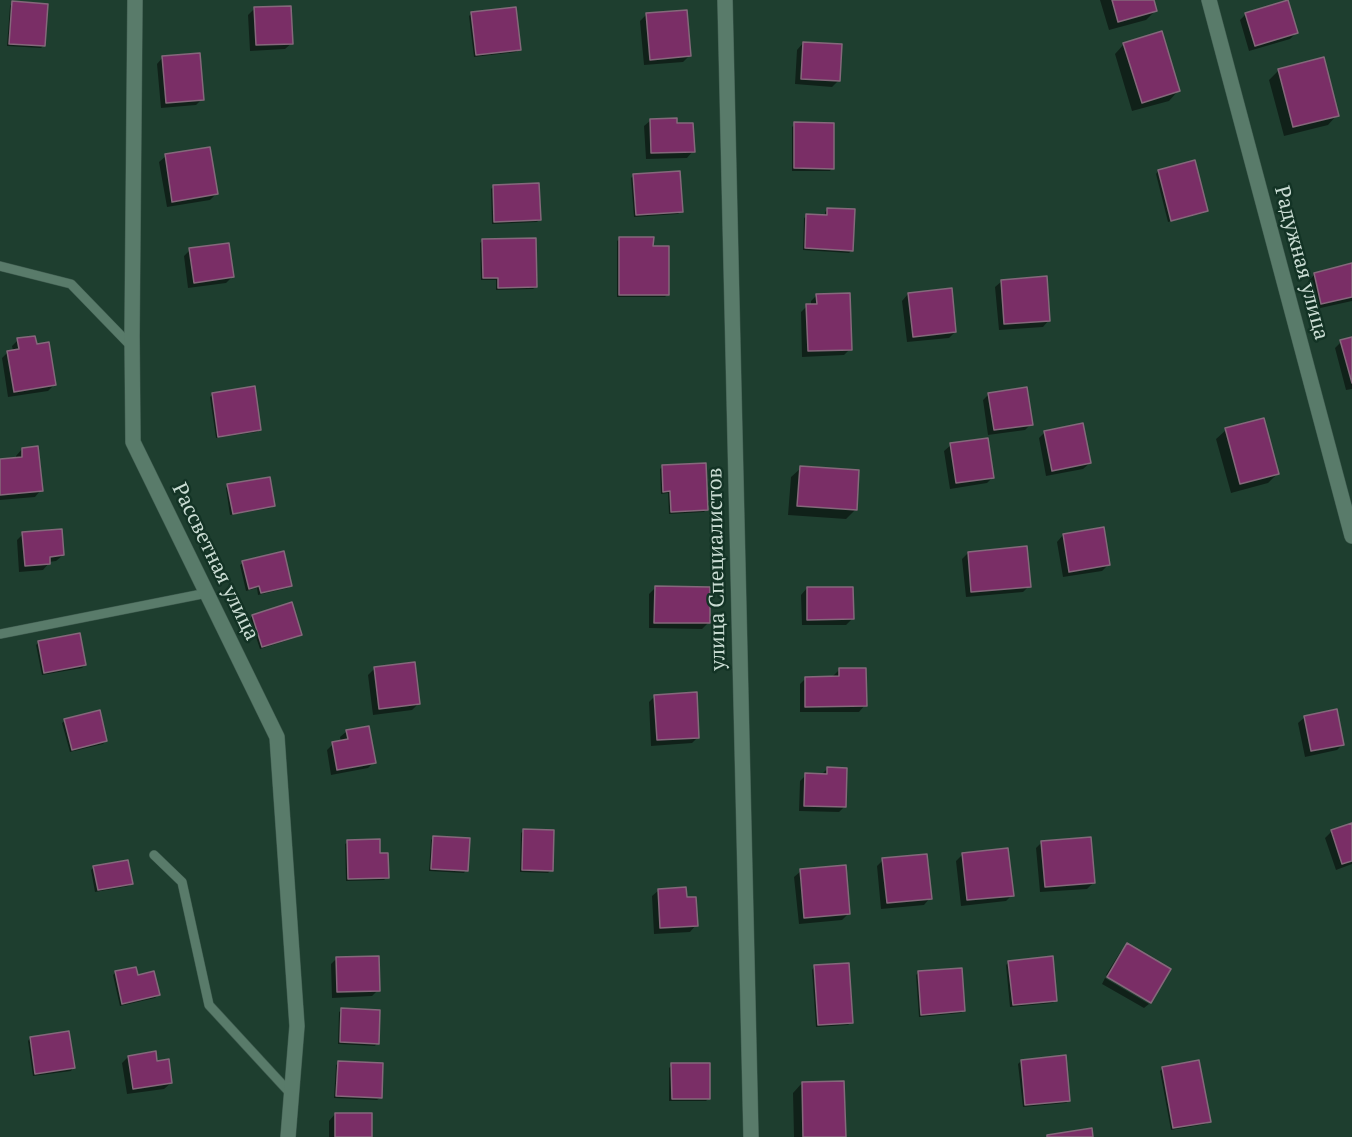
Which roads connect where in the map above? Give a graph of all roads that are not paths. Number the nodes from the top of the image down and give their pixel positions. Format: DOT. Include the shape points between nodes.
graph roads {
  1 [pos="135,0"];
  2 [pos="725,0"];
  3 [pos="1209,0"];
  4 [pos="0,266"];
  5 [pos="132,347"];
  6 [pos="1352,536"];
  7 [pos="207,593"];
  8 [pos="0,634"];
  9 [pos="154,855"];
  10 [pos="291,1094"];
  11 [pos="288,1137"];
  12 [pos="751,1137"];
  1 -- 5 [label="street, Рассветная улица"];
  2 -- 12 [label="street, улица Специалистов"];
  3 -- 6 [label="street, Радужная улица"];
  4 -- 5 [label="lane" via="71,284"];
  5 -- 7 [label="street, Рассветная улица" via="133,442"];
  7 -- 8 [label="lane"];
  7 -- 10 [label="street, Рассветная улица" via="277,737 297,1026"];
  9 -- 10 [label="lane" via="182,882 209,1005"];
  10 -- 11 [label="street, Рассветная улица"];
}
